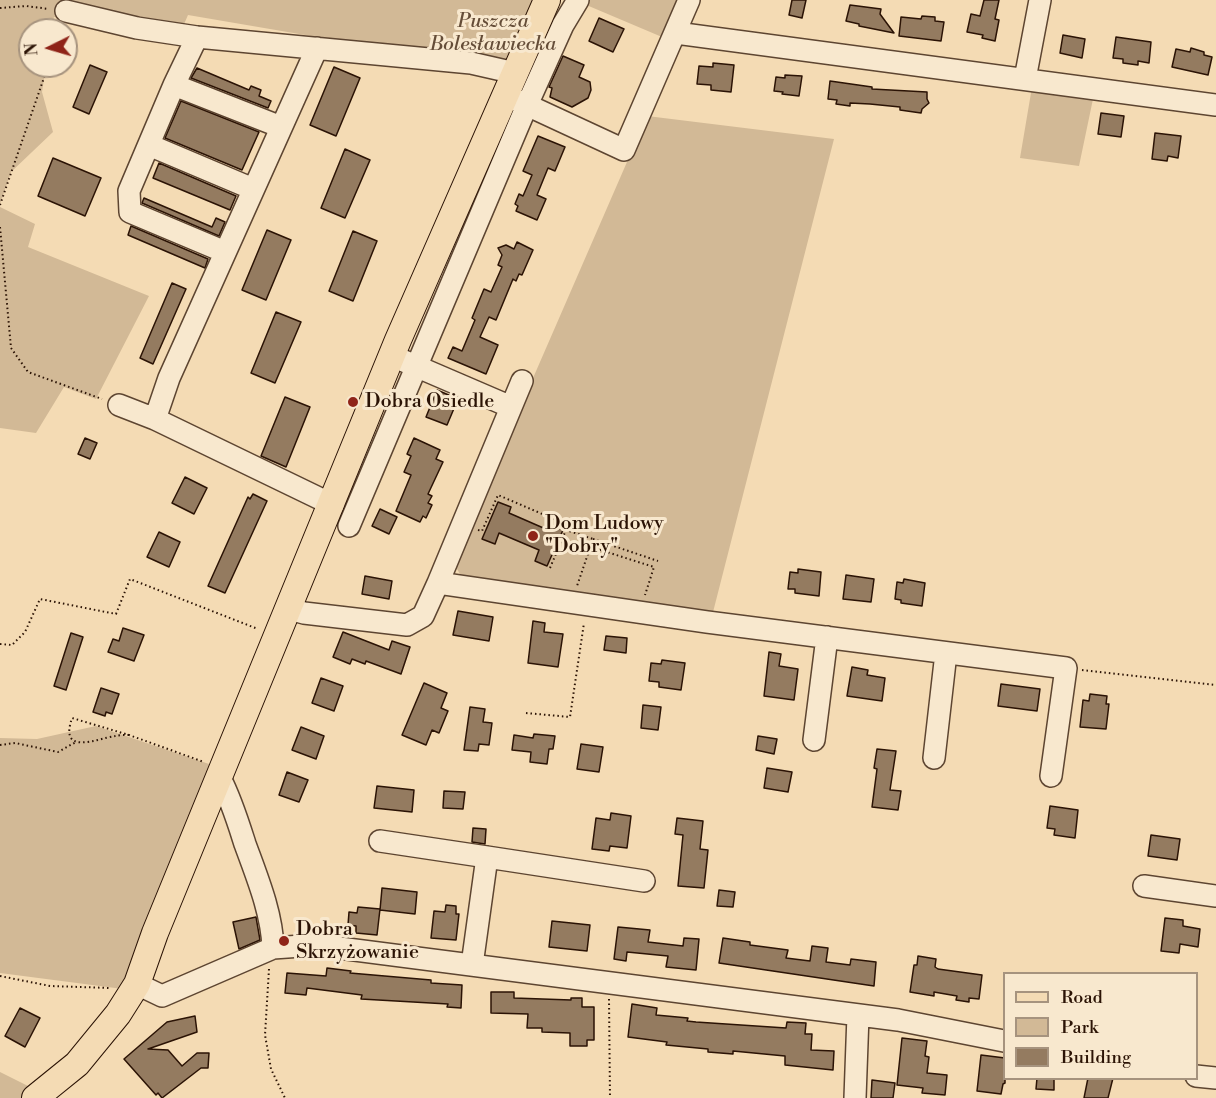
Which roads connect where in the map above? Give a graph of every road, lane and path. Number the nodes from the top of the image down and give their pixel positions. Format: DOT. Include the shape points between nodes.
graph roads {
  1 [pos="547,0"];
  2 [pos="578,0"];
  3 [pos="689,0"];
  4 [pos="1040,0"];
  5 [pos="0,8"];
  6 [pos="66,11"];
  7 [pos="675,33"];
  8 [pos="197,37"];
  9 [pos="317,48"];
  10 [pos="44,78"];
  11 [pos="1025,79"];
  12 [pos="174,85"];
  13 [pos="515,91"];
  14 [pos="1216,105"];
  15 [pos="281,127"];
  16 [pos="148,145"];
  17 [pos="253,189"];
  18 [pos="0,205"];
  19 [pos="0,227"];
  20 [pos="225,252"];
  21 [pos="392,356"];
  22 [pos="417,367"];
  23 [pos="522,381"];
  24 [pos="119,405"];
  25 [pos="511,407"];
  26 [pos="155,418"];
  27 [pos="333,505"];
  28 [pos="463,523"];
  29 [pos="349,526"];
  30 [pos="566,530"];
  31 [pos="593,539"];
  32 [pos="591,547"];
  33 [pos="658,561"];
  34 [pos="550,568"];
  35 [pos="438,583"];
  36 [pos="579,604"];
  37 [pos="289,609"];
  38 [pos="640,613"];
  39 [pos="278,637"];
  40 [pos="827,637"];
  41 [pos="0,644"];
  42 [pos="946,653"];
  43 [pos="1066,668"];
  44 [pos="1216,685"];
  45 [pos="526,712"];
  46 [pos="129,735"];
  47 [pos="814,740"];
  48 [pos="76,742"];
  49 [pos="0,745"];
  50 [pos="934,758"];
  51 [pos="222,774"];
  52 [pos="1051,776"];
  53 [pos="380,841"];
  54 [pos="487,857"];
  55 [pos="644,881"];
  56 [pos="1144,886"];
  57 [pos="1216,896"];
  58 [pos="273,948"];
  59 [pos="472,965"];
  60 [pos="0,976"];
  61 [pos="609,983"];
  62 [pos="137,984"];
  63 [pos="858,1015"];
  64 [pos="1003,1041"];
  65 [pos="1198,1076"];
  66 [pos="1216,1078"];
  67 [pos="35,1098"];
  68 [pos="285,1098"];
  69 [pos="610,1098"];
  70 [pos="855,1098"];
  1 -- 13 [label="main road"];
  2 -- 13 [label="street"];
  3 -- 7 [label="street"];
  4 -- 11 [label="street"];
  5 -- 6 [label="path" via="26,6"];
  6 -- 8 [label="street"];
  7 -- 11 [label="street"];
  7 -- 13 [label="street" via="624,150"];
  8 -- 9 [label="street"];
  8 -- 12 [label="street"];
  9 -- 13 [label="street" via="471,63"];
  9 -- 15 [label="street"];
  10 -- 18 [label="path"];
  11 -- 14 [label="street"];
  12 -- 15 [label="street"];
  12 -- 16 [label="street"];
  13 -- 21 [label="main road"];
  13 -- 22 [label="street"];
  15 -- 17 [label="street"];
  16 -- 17 [label="street"];
  16 -- 20 [label="street" via="129,190 130,212"];
  17 -- 20 [label="street"];
  19 -- 24 [label="path" via="11,348 28,372"];
  20 -- 26 [label="street"];
  21 -- 22 [label="street"];
  21 -- 27 [label="main road"];
  22 -- 25 [label="street"];
  22 -- 29 [label="street"];
  23 -- 25 [label="street"];
  24 -- 26 [label="street"];
  25 -- 28 [label="street"];
  26 -- 27 [label="street"];
  27 -- 37 [label="main road"];
  28 -- 30 [label="path" via="482,531 498,495 568,525"];
  28 -- 35 [label="street"];
  30 -- 31 [label="path"];
  30 -- 34 [label="path"];
  31 -- 32 [label="path"];
  31 -- 33 [label="path"];
  32 -- 36 [label="path"];
  32 -- 38 [label="path" via="654,567"];
  35 -- 36 [label="street"];
  35 -- 37 [label="street" via="423,616 406,625"];
  36 -- 38 [label="street"];
  36 -- 45 [label="path" via="570,717"];
  37 -- 39 [label="main road"];
  38 -- 40 [label="street"];
  39 -- 41 [label="path" via="130,579 116,614 40,598 25,632 12,645"];
  39 -- 51 [label="main road"];
  40 -- 42 [label="street"];
  40 -- 47 [label="street"];
  42 -- 43 [label="street"];
  42 -- 50 [label="street"];
  43 -- 44 [label="path"];
  43 -- 52 [label="street"];
  46 -- 48 [label="path"];
  46 -- 48 [label="path" via="72,718 70,736"];
  46 -- 51 [label="path"];
  48 -- 49 [label="path" via="58,752 15,742"];
  51 -- 58 [label="street" via="256,876"];
  51 -- 62 [label="main road"];
  53 -- 54 [label="street"];
  54 -- 55 [label="street"];
  54 -- 59 [label="street"];
  56 -- 57 [label="street"];
  58 -- 59 [label="street" via="316,945"];
  58 -- 62 [label="street" via="162,996"];
  58 -- 68 [label="path" via="265,1035 271,1069"];
  59 -- 61 [label="street"];
  60 -- 62 [label="path" via="50,986 112,988"];
  61 -- 63 [label="street"];
  61 -- 69 [label="path"];
  62 -- 67 [label="main road" via="77,1064"];
  63 -- 64 [label="street"];
  63 -- 70 [label="street"];
  65 -- 66 [label="street"];
}
